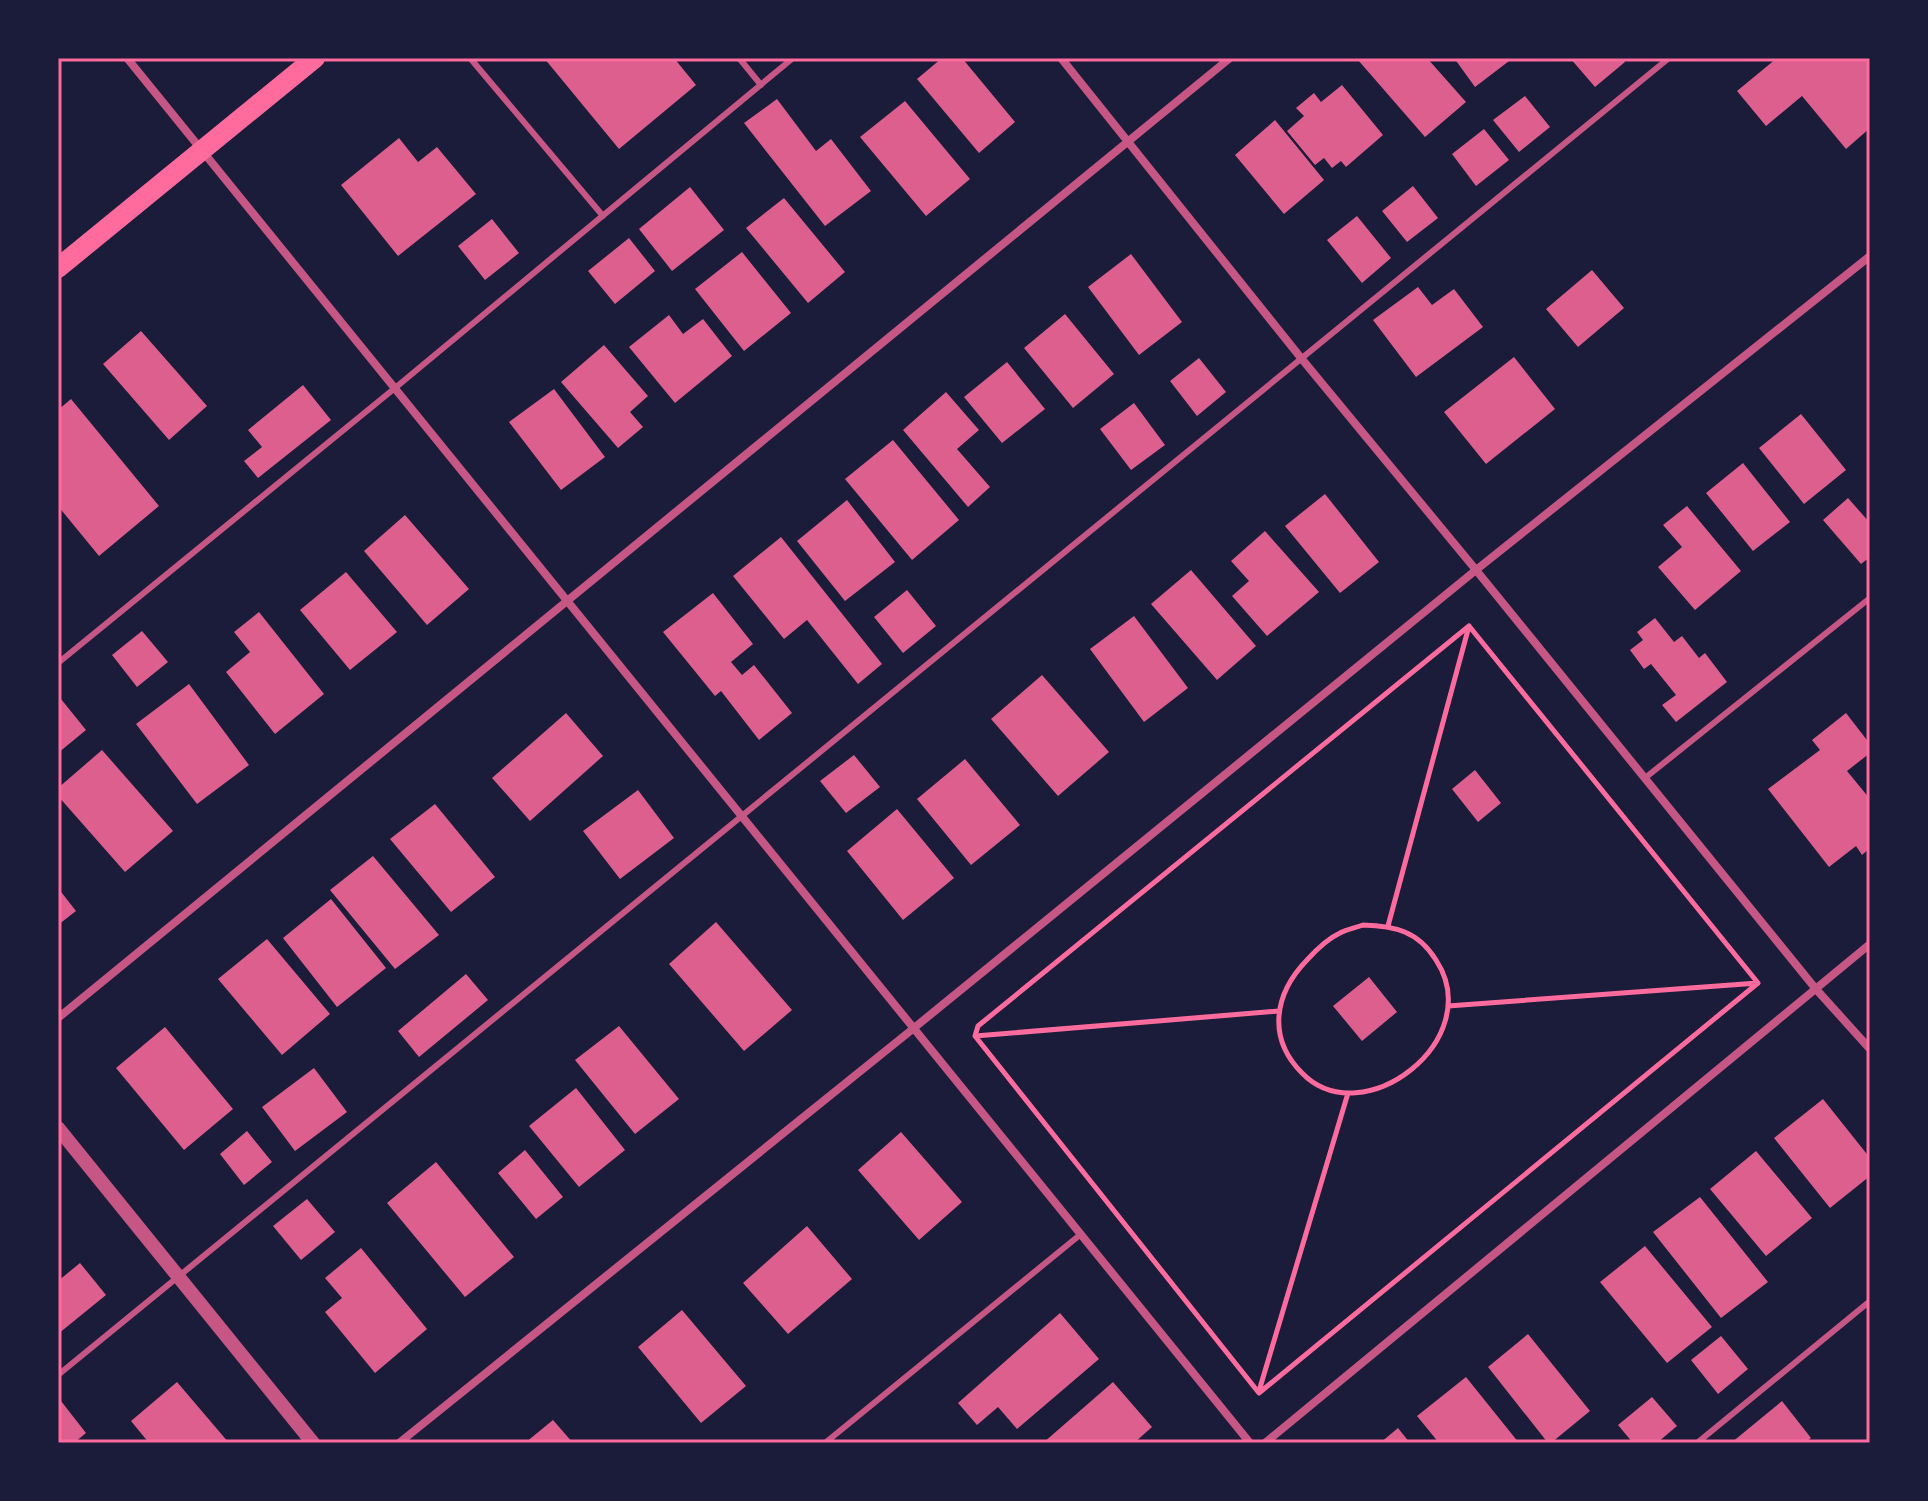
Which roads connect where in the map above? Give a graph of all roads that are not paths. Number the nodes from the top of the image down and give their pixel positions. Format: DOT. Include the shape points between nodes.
graph roads {
  1 [pos="127,58"];
  2 [pos="315,58"];
  3 [pos="470,58"];
  4 [pos="739,58"];
  5 [pos="793,58"];
  6 [pos="1061,58"];
  7 [pos="1230,58"];
  8 [pos="1669,58"];
  9 [pos="761,85"];
  10 [pos="1128,141"];
  11 [pos="202,151"];
  12 [pos="603,216"];
  13 [pos="1870,256"];
  14 [pos="58,268"];
  15 [pos="1301,358"];
  16 [pos="395,388"];
  17 [pos="1476,570"];
  18 [pos="1870,598"];
  19 [pos="567,601"];
  20 [pos="58,662"];
  21 [pos="1645,778"];
  22 [pos="742,816"];
  23 [pos="1870,944"];
  24 [pos="1815,988"];
  25 [pos="58,1018"];
  26 [pos="914,1028"];
  27 [pos="1870,1049"];
  28 [pos="58,1128"];
  29 [pos="1081,1234"];
  30 [pos="179,1276"];
  31 [pos="1870,1301"];
  32 [pos="58,1375"];
  33 [pos="313,1443"];
  34 [pos="399,1443"];
  35 [pos="825,1443"];
  36 [pos="1250,1443"];
  37 [pos="1265,1443"];
  38 [pos="1697,1443"];
  1 -- 11 [label="street"];
  2 -- 11 [label="main road"];
  3 -- 12 [label="lane"];
  4 -- 9 [label="lane"];
  5 -- 9 [label="lane"];
  6 -- 10 [label="street"];
  7 -- 10 [label="street"];
  8 -- 15 [label="lane"];
  9 -- 12 [label="lane"];
  10 -- 15 [label="street"];
  10 -- 19 [label="street"];
  11 -- 14 [label="main road"];
  11 -- 16 [label="street"];
  12 -- 16 [label="lane"];
  13 -- 17 [label="street"];
  15 -- 17 [label="street"];
  15 -- 22 [label="lane"];
  16 -- 19 [label="street"];
  16 -- 20 [label="lane"];
  17 -- 21 [label="street"];
  17 -- 26 [label="street"];
  18 -- 21 [label="lane"];
  19 -- 22 [label="street"];
  19 -- 25 [label="street"];
  21 -- 24 [label="street"];
  22 -- 26 [label="street"];
  22 -- 30 [label="lane"];
  23 -- 24 [label="street"];
  24 -- 27 [label="street"];
  24 -- 37 [label="street"];
  26 -- 29 [label="street"];
  26 -- 34 [label="street"];
  28 -- 30 [label="street"];
  29 -- 35 [label="lane"];
  29 -- 36 [label="street"];
  30 -- 32 [label="lane"];
  30 -- 33 [label="street"];
  31 -- 38 [label="lane"];
}
